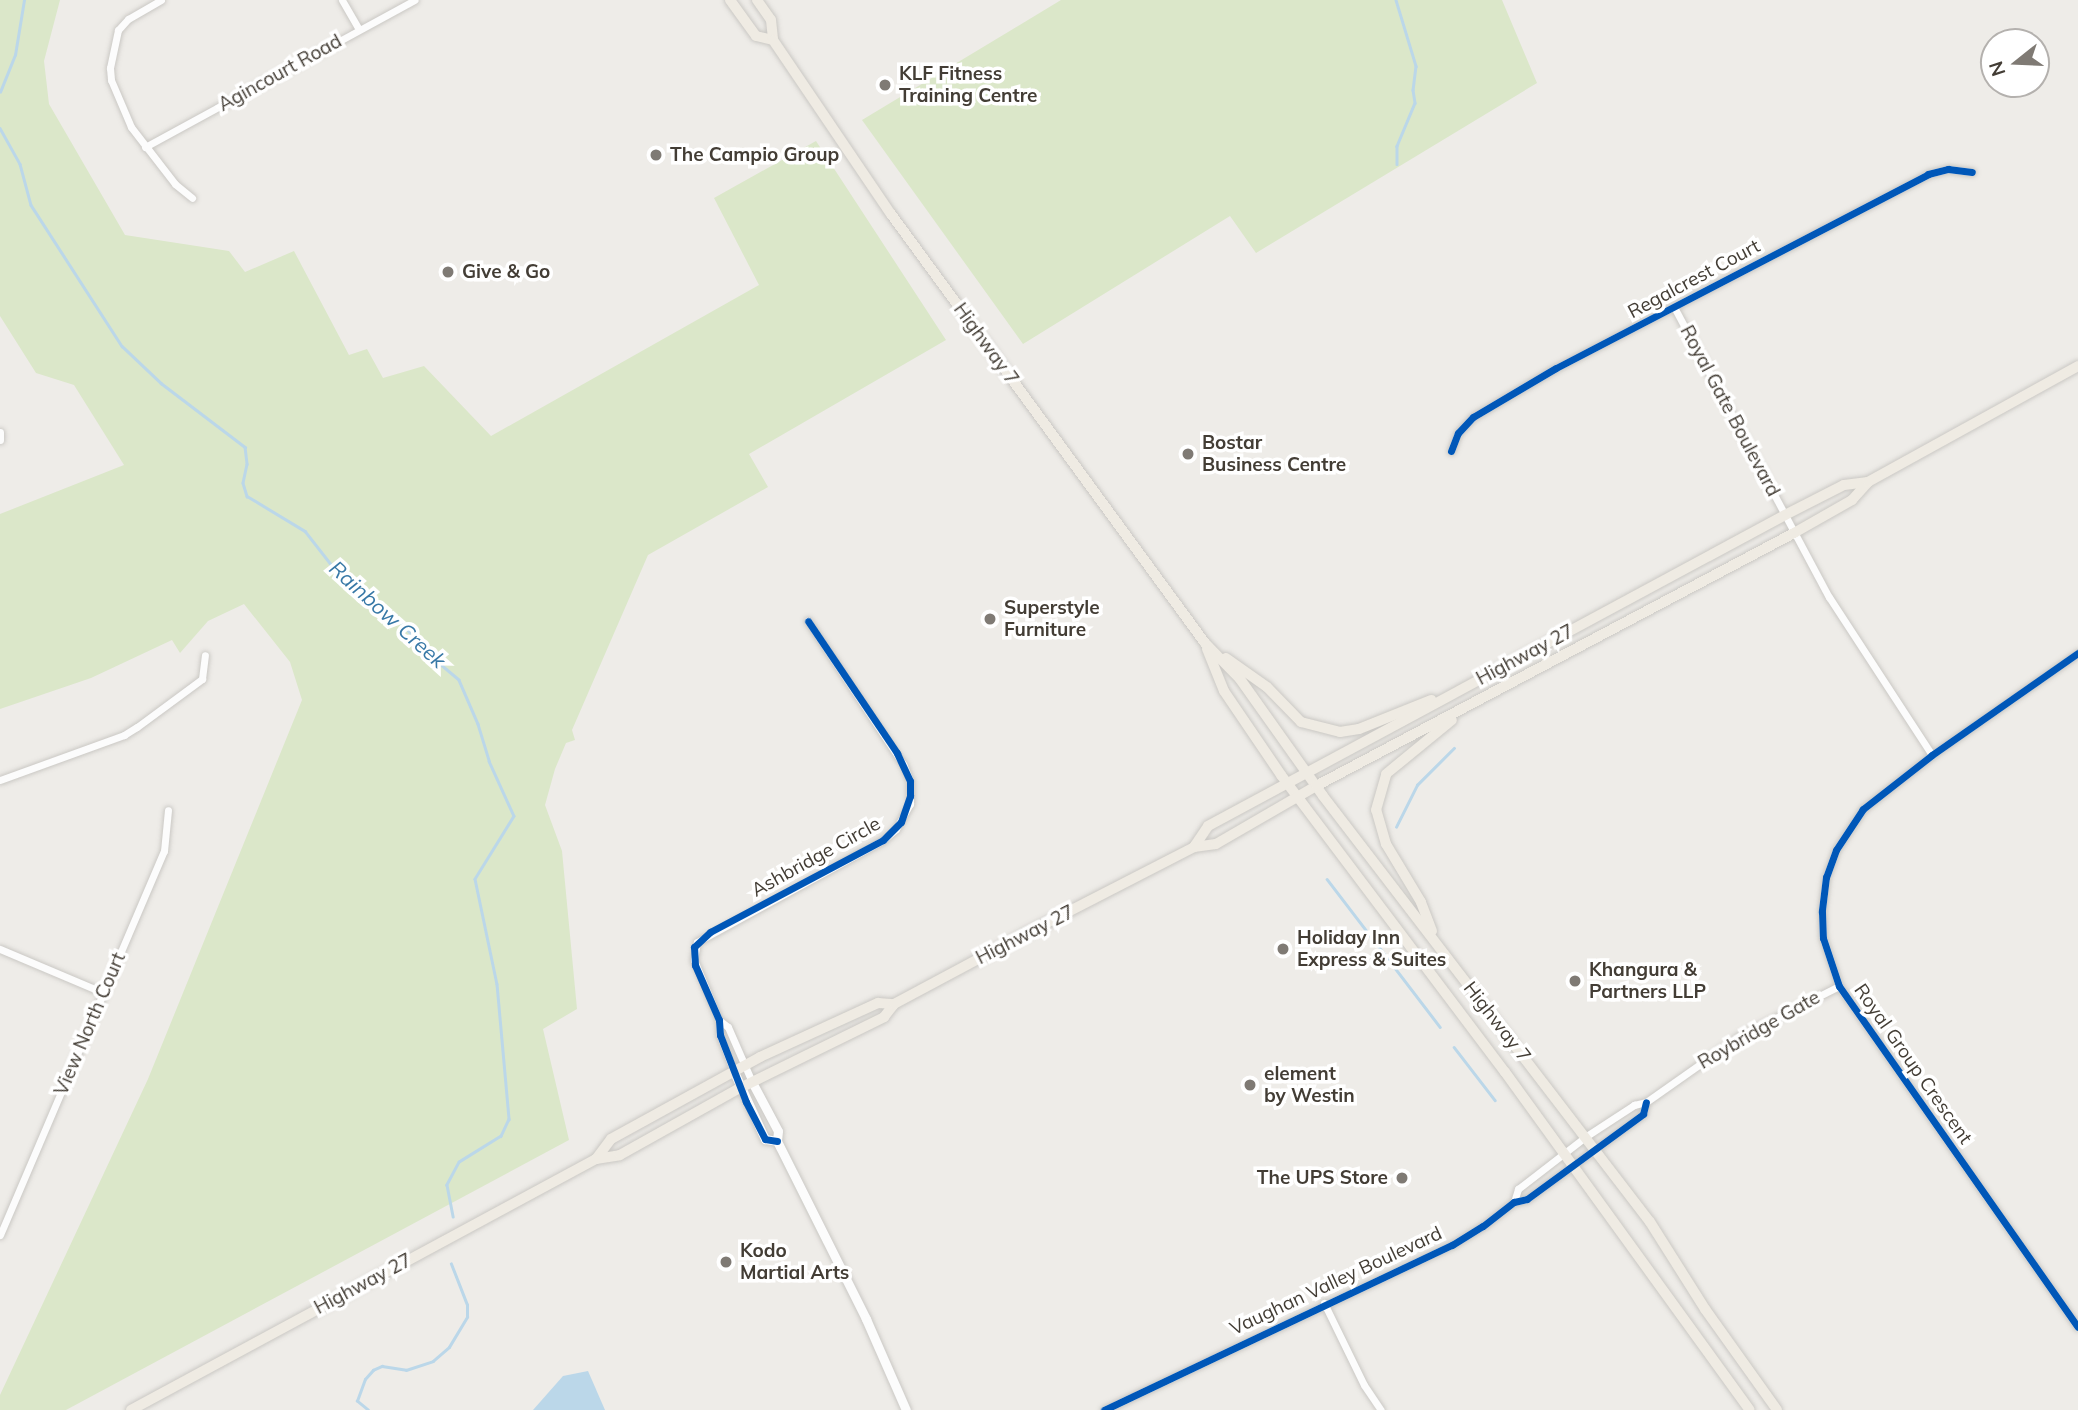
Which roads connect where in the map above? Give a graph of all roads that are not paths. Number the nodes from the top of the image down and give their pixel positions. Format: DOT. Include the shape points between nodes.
graph roads {
  1 [pos="160,0"];
  2 [pos="342,0"];
  3 [pos="415,0"];
  4 [pos="730,0"];
  5 [pos="757,0"];
  6 [pos="359,30"];
  7 [pos="773,40"];
  8 [pos="145,146"];
  9 [pos="1972,172"];
  10 [pos="192,198"];
  11 [pos="1674,307"];
  12 [pos="2078,366"];
  13 [pos="0,432"];
  14 [pos="0,440"];
  15 [pos="1451,451"];
  16 [pos="1868,482"];
  17 [pos="1785,515"];
  18 [pos="1794,533"];
  19 [pos="808,621"];
  20 [pos="1205,643"];
  21 [pos="2078,653"];
  22 [pos="205,655"];
  23 [pos="1463,688"];
  24 [pos="1473,703"];
  25 [pos="1931,755"];
  26 [pos="1308,774"];
  27 [pos="0,780"];
  28 [pos="1289,784"];
  29 [pos="1316,786"];
  30 [pos="1298,797"];
  31 [pos="168,810"];
  32 [pos="1194,847"];
  33 [pos="1436,944"];
  34 [pos="0,949"];
  35 [pos="1839,986"];
  36 [pos="104,993"];
  37 [pos="894,1004"];
  38 [pos="719,1020"];
  39 [pos="745,1066"];
  40 [pos="734,1072"];
  41 [pos="752,1082"];
  42 [pos="740,1088"];
  43 [pos="1646,1102"];
  44 [pos="1585,1137"];
  45 [pos="777,1141"];
  46 [pos="1594,1149"];
  47 [pos="1562,1153"];
  48 [pos="596,1158"];
  49 [pos="1571,1165"];
  50 [pos="1514,1202"];
  51 [pos="0,1235"];
  52 [pos="1324,1303"];
  53 [pos="2078,1327"];
  54 [pos="131,1410"];
  55 [pos="906,1410"];
  56 [pos="1104,1410"];
  57 [pos="1381,1410"];
  58 [pos="1750,1410"];
  59 [pos="1777,1410"];
  1 -- 8 [label="street" via="122,24 110,68 117,101"];
  2 -- 6 [label="street"];
  3 -- 6 [label="street, Agincourt Road"];
  4 -- 7 [label="main road, Highway 7" via="756,36"];
  5 -- 7 [label="main road, Highway 7" via="771,20"];
  6 -- 8 [label="street, Agincourt Road"];
  7 -- 20 [label="main road, Highway 7" via="891,214"];
  8 -- 10 [label="street"];
  9 -- 11 [label="street, Regalcrest Court" via="1937,170"];
  11 -- 15 [label="street, Regalcrest Court" via="1490,405 1465,424"];
  11 -- 17 [label="street, Royal Gate Boulevard"];
  12 -- 16 [label="main road, Highway 27"];
  13 -- 14 [label="street"];
  16 -- 17 [label="main road, Highway 27" via="1844,485"];
  16 -- 18 [label="main road, Highway 27" via="1852,500"];
  17 -- 18 [label="street, Royal Gate Boulevard"];
  17 -- 23 [label="main road, Highway 27"];
  18 -- 24 [label="main road, Highway 27"];
  18 -- 25 [label="street, Royal Gate Boulevard" via="1866,659"];
  19 -- 38 [label="street, Ashbridge Circle" via="903,764 910,781 910,804 896,829 883,840 696,942 694,960"];
  20 -- 23 [label="main road" via="1267,687 1301,722 1340,732 1359,729"];
  20 -- 26 [label="main road, Highway 7" via="1240,679"];
  20 -- 28 [label="main road, Highway 7" via="1223,691"];
  21 -- 25 [label="street, Royal Group Crescent"];
  22 -- 27 [label="street" via="202,679 124,735"];
  23 -- 26 [label="main road, Highway 27"];
  24 -- 29 [label="main road, Highway 27"];
  24 -- 33 [label="main road" via="1386,774 1376,810 1386,844 1421,902"];
  25 -- 35 [label="street, Royal Group Crescent" via="1863,809 1836,850 1826,877 1822,912 1824,938"];
  26 -- 28 [label="main road, Highway 27"];
  26 -- 29 [label="main road, Highway 7"];
  28 -- 30 [label="main road, Highway 7"];
  28 -- 32 [label="main road, Highway 27" via="1208,826"];
  29 -- 30 [label="main road, Highway 27"];
  29 -- 33 [label="main road, Highway 7"];
  30 -- 32 [label="main road, Highway 27" via="1216,845"];
  30 -- 47 [label="main road, Highway 7"];
  31 -- 36 [label="street, View North Court" via="164,850"];
  32 -- 37 [label="main road, Highway 27"];
  33 -- 44 [label="main road, Highway 7"];
  34 -- 36 [label="street"];
  35 -- 43 [label="street, Roybridge Gate" via="1740,1036"];
  35 -- 53 [label="street, Royal Group Crescent"];
  36 -- 51 [label="street, View North Court"];
  37 -- 39 [label="main road, Highway 27" via="878,1003"];
  37 -- 41 [label="main road, Highway 27" via="884,1017"];
  38 -- 39 [label="street, Ashbridge Circle" via="728,1027"];
  38 -- 40 [label="street, Ashbridge Circle"];
  39 -- 40 [label="main road, Highway 27"];
  39 -- 41 [label="street, Ashbridge Circle"];
  40 -- 42 [label="street"];
  40 -- 48 [label="main road, Highway 27" via="611,1139"];
  41 -- 42 [label="main road, Highway 27"];
  41 -- 45 [label="street" via="778,1131"];
  42 -- 45 [label="street" via="765,1139"];
  42 -- 48 [label="main road, Highway 27" via="620,1154"];
  43 -- 44 [label="street, Roybridge Gate"];
  43 -- 46 [label="street, Roybridge Gate" via="1643,1114"];
  44 -- 46 [label="main road, Highway 7"];
  44 -- 47 [label="street, Vaughan Valley Boulevard"];
  45 -- 55 [label="street"];
  46 -- 49 [label="street, Roybridge Gate"];
  46 -- 59 [label="main road, Highway 7" via="1650,1222"];
  47 -- 49 [label="main road, Highway 7"];
  47 -- 50 [label="street, Vaughan Valley Boulevard" via="1518,1189"];
  48 -- 54 [label="main road, Highway 27"];
  49 -- 50 [label="street, Vaughan Valley Boulevard" via="1527,1199"];
  49 -- 58 [label="main road, Highway 7"];
  50 -- 52 [label="street, Vaughan Valley Boulevard" via="1452,1245"];
  52 -- 56 [label="street, Vaughan Valley Boulevard"];
  52 -- 57 [label="street"];
}
